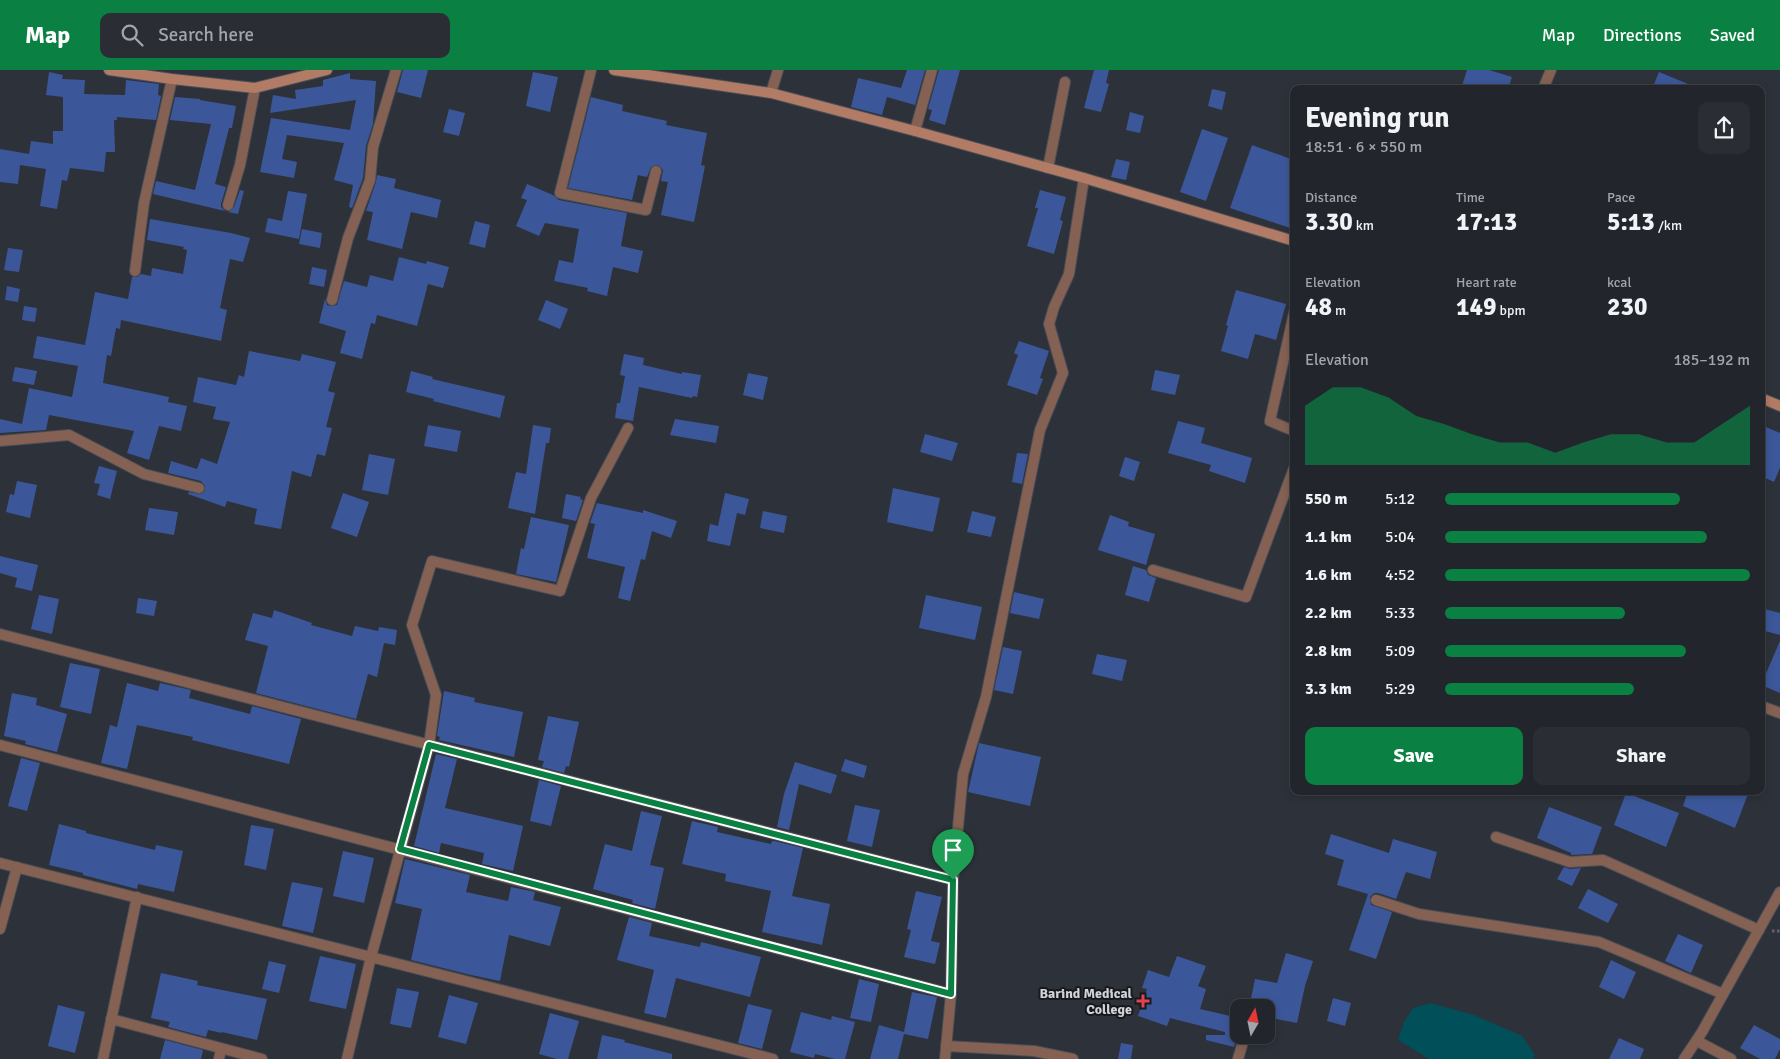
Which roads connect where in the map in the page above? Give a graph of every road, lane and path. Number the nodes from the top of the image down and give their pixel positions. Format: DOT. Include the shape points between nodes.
graph roads {
  1 [pos="109,70"];
  2 [pos="327,70"];
  3 [pos="396,70"];
  4 [pos="591,70"];
  5 [pos="614,70"];
  6 [pos="778,70"];
  7 [pos="932,70"];
  8 [pos="1551,70"];
  9 [pos="172,80"];
  10 [pos="1065,82"];
  11 [pos="1545,85"];
  12 [pos="255,88"];
  13 [pos="772,94"];
  14 [pos="915,131"];
  15 [pos="1048,168"];
  16 [pos="656,171"];
  17 [pos="1084,178"];
  18 [pos="228,205"];
  19 [pos="1290,240"];
  20 [pos="135,271"];
  21 [pos="332,300"];
  22 [pos="1290,331"];
  23 [pos="1765,400"];
  24 [pos="1780,406"];
  25 [pos="628,428"];
  26 [pos="1290,429"];
  27 [pos="0,441"];
  28 [pos="1290,479"];
  29 [pos="199,488"];
  30 [pos="1153,570"];
  31 [pos="0,634"];
  32 [pos="1765,707"];
  33 [pos="1780,713"];
  34 [pos="0,745"];
  35 [pos="429,745"];
  36 [pos="1496,837"];
  37 [pos="400,849"];
  38 [pos="0,863"];
  39 [pos="17,867"];
  40 [pos="953,880"];
  41 [pos="1780,892"];
  42 [pos="137,897"];
  43 [pos="1376,900"];
  44 [pos="0,929"];
  45 [pos="1759,930"];
  46 [pos="371,957"];
  47 [pos="951,994"];
  48 [pos="1723,994"];
  49 [pos="111,1019"];
  50 [pos="1697,1041"];
  51 [pos="1242,1044"];
  52 [pos="946,1046"];
  53 [pos="220,1054"];
  54 [pos="103,1059"];
  55 [pos="262,1059"];
  56 [pos="347,1059"];
  57 [pos="774,1059"];
  58 [pos="945,1059"];
  59 [pos="1073,1059"];
  60 [pos="1238,1059"];
  61 [pos="1684,1059"];
  62 [pos="1730,1059"];
  1 -- 9 [label="street"];
  2 -- 12 [label="street"];
  3 -- 21 [label="street" via="373,147 370,180 348,238"];
  4 -- 16 [label="street" via="560,193 646,210"];
  5 -- 13 [label="street"];
  6 -- 13 [label="street"];
  7 -- 14 [label="street"];
  8 -- 11 [label="street"];
  9 -- 12 [label="street"];
  9 -- 20 [label="street" via="144,203"];
  10 -- 15 [label="street"];
  12 -- 18 [label="street" via="240,165"];
  13 -- 14 [label="street"];
  14 -- 15 [label="street"];
  15 -- 17 [label="street"];
  17 -- 19 [label="street"];
  17 -- 40 [label="street" via="1069,274 1049,324 1063,374 1040,430 986,697 963,774"];
  22 -- 26 [label="street" via="1270,421"];
  23 -- 24 [label="street"];
  25 -- 35 [label="street" via="590,498 560,591 432,561 412,625 436,695"];
  27 -- 29 [label="street" via="69,435 144,474"];
  28 -- 30 [label="street" via="1246,596"];
  31 -- 35 [label="street"];
  32 -- 33 [label="street"];
  34 -- 37 [label="street"];
  35 -- 37 [label="street"];
  35 -- 40 [label="street"];
  36 -- 45 [label="street" via="1570,862 1603,860"];
  37 -- 46 [label="street"];
  37 -- 47 [label="street"];
  38 -- 39 [label="street"];
  39 -- 42 [label="street"];
  39 -- 44 [label="street"];
  40 -- 47 [label="street"];
  41 -- 45 [label="street"];
  42 -- 46 [label="street"];
  42 -- 49 [label="street"];
  43 -- 48 [label="street" via="1419,914 1599,942"];
  45 -- 48 [label="street"];
  46 -- 56 [label="street"];
  46 -- 57 [label="street"];
  47 -- 52 [label="street"];
  48 -- 50 [label="street"];
  49 -- 53 [label="street"];
  49 -- 54 [label="street"];
  50 -- 61 [label="street"];
  50 -- 62 [label="street"];
  51 -- 60 [label="street"];
  52 -- 58 [label="street"];
  52 -- 59 [label="street" via="1034,1051"];
  53 -- 55 [label="street"];
}
